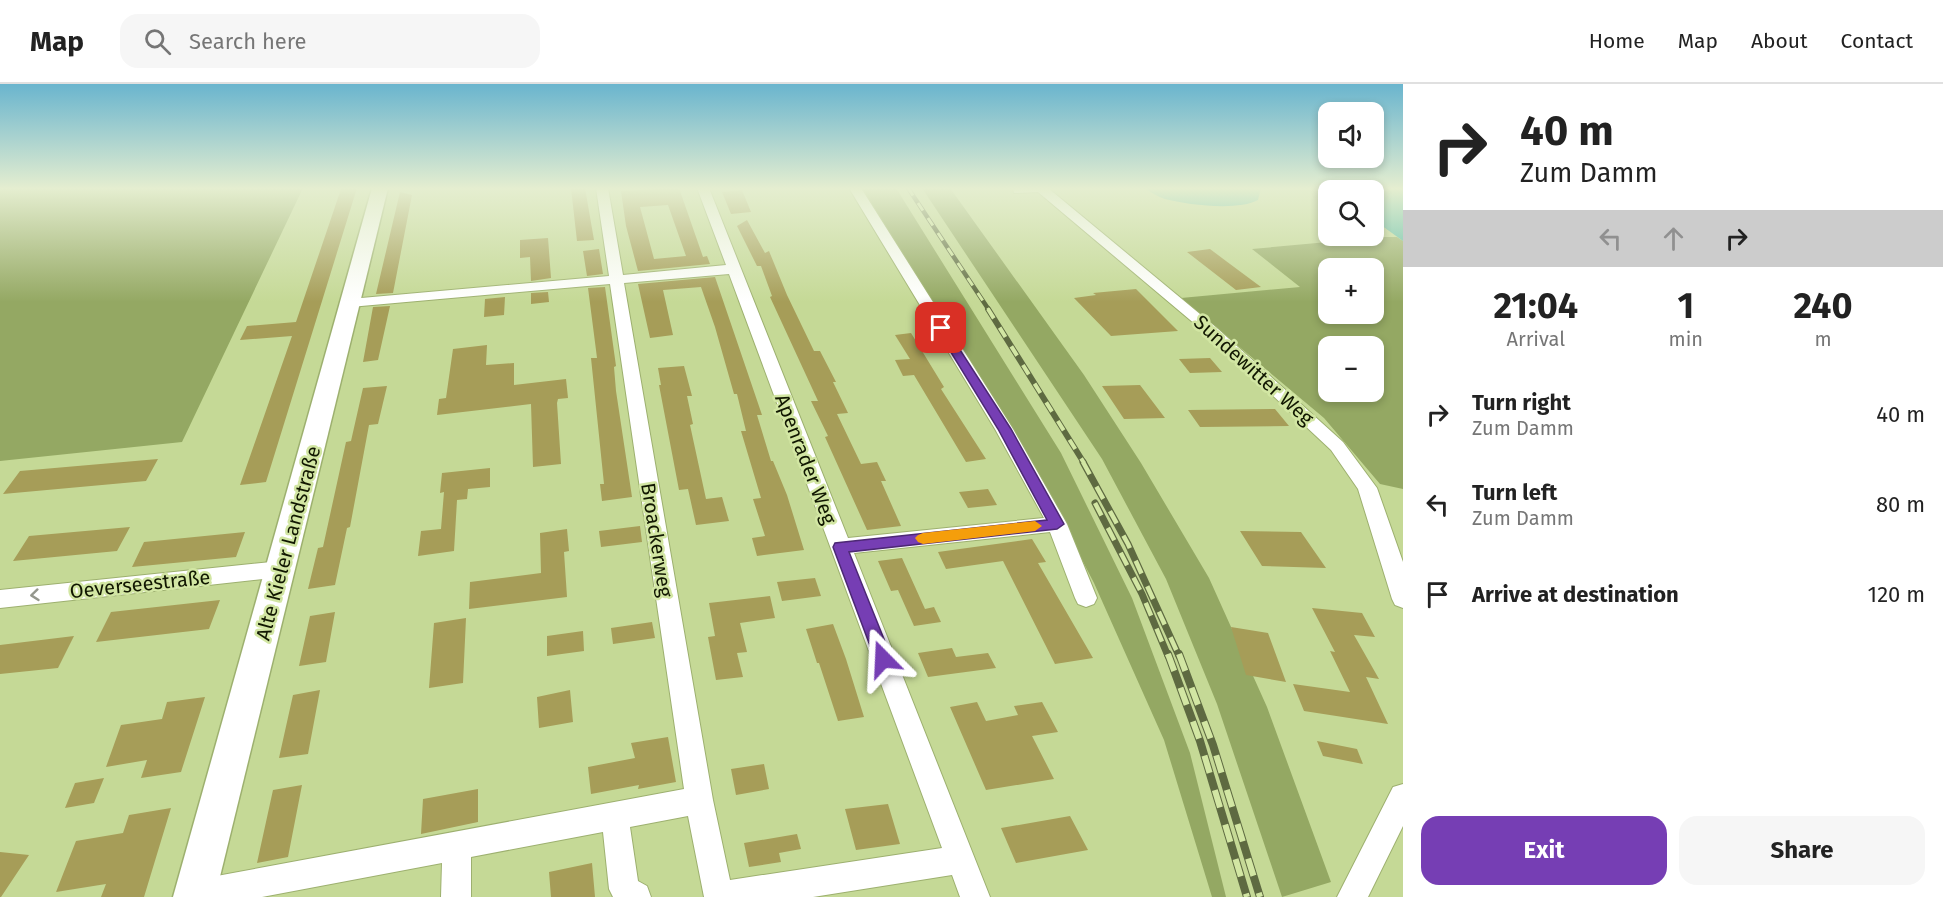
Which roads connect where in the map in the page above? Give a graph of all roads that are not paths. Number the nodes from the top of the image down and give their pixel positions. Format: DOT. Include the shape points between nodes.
graph roads {
  1 [pos="370,226"];
  2 [pos="608,226"];
  3 [pos="717,226"];
  4 [pos="878,226"];
  5 [pos="1086,226"];
  6 [pos="733,269"];
  7 [pos="617,279"];
  8 [pos="350,303"];
  9 [pos="1057,524"];
  10 [pos="840,547"];
  11 [pos="281,569"];
  12 [pos="1086,598"];
  13 [pos="0,599"];
  14 [pos="1403,599"];
  15 [pos="1403,797"];
  16 [pos="699,800"];
  17 [pos="615,816"];
  18 [pos="457,847"];
  19 [pos="961,859"];
  20 [pos="194,896"];
  21 [pos="456,897"];
  22 [pos="636,897"];
  23 [pos="719,897"];
  24 [pos="975,897"];
  25 [pos="1352,897"];
  1 -- 8 [label="street, Alte Kieler Landstraße"];
  2 -- 7 [label="street, Broackerweg"];
  3 -- 6 [label="street, Apenrader Weg"];
  4 -- 9 [label="street" via="1004,429"];
  5 -- 14 [label="street, Sundewitter Weg" via="1213,332 1337,447 1366,488"];
  6 -- 7 [label="street"];
  6 -- 10 [label="street, Apenrader Weg"];
  7 -- 8 [label="street"];
  7 -- 16 [label="street, Broackerweg"];
  8 -- 11 [label="street, Alte Kieler Landstraße"];
  9 -- 10 [label="street"];
  9 -- 12 [label="street"];
  10 -- 19 [label="street, Apenrader Weg"];
  11 -- 13 [label="street, Oeverseestraße, one-way"];
  11 -- 20 [label="street, Alte Kieler Landstraße"];
  15 -- 25 [label="street"];
  16 -- 17 [label="street"];
  16 -- 23 [label="street, Broackerweg"];
  17 -- 18 [label="street"];
  17 -- 22 [label="street" via="624,889"];
  18 -- 20 [label="street"];
  18 -- 21 [label="street"];
  19 -- 23 [label="street, Broackerweg"];
  19 -- 24 [label="street, Apenrader Weg"];
}
